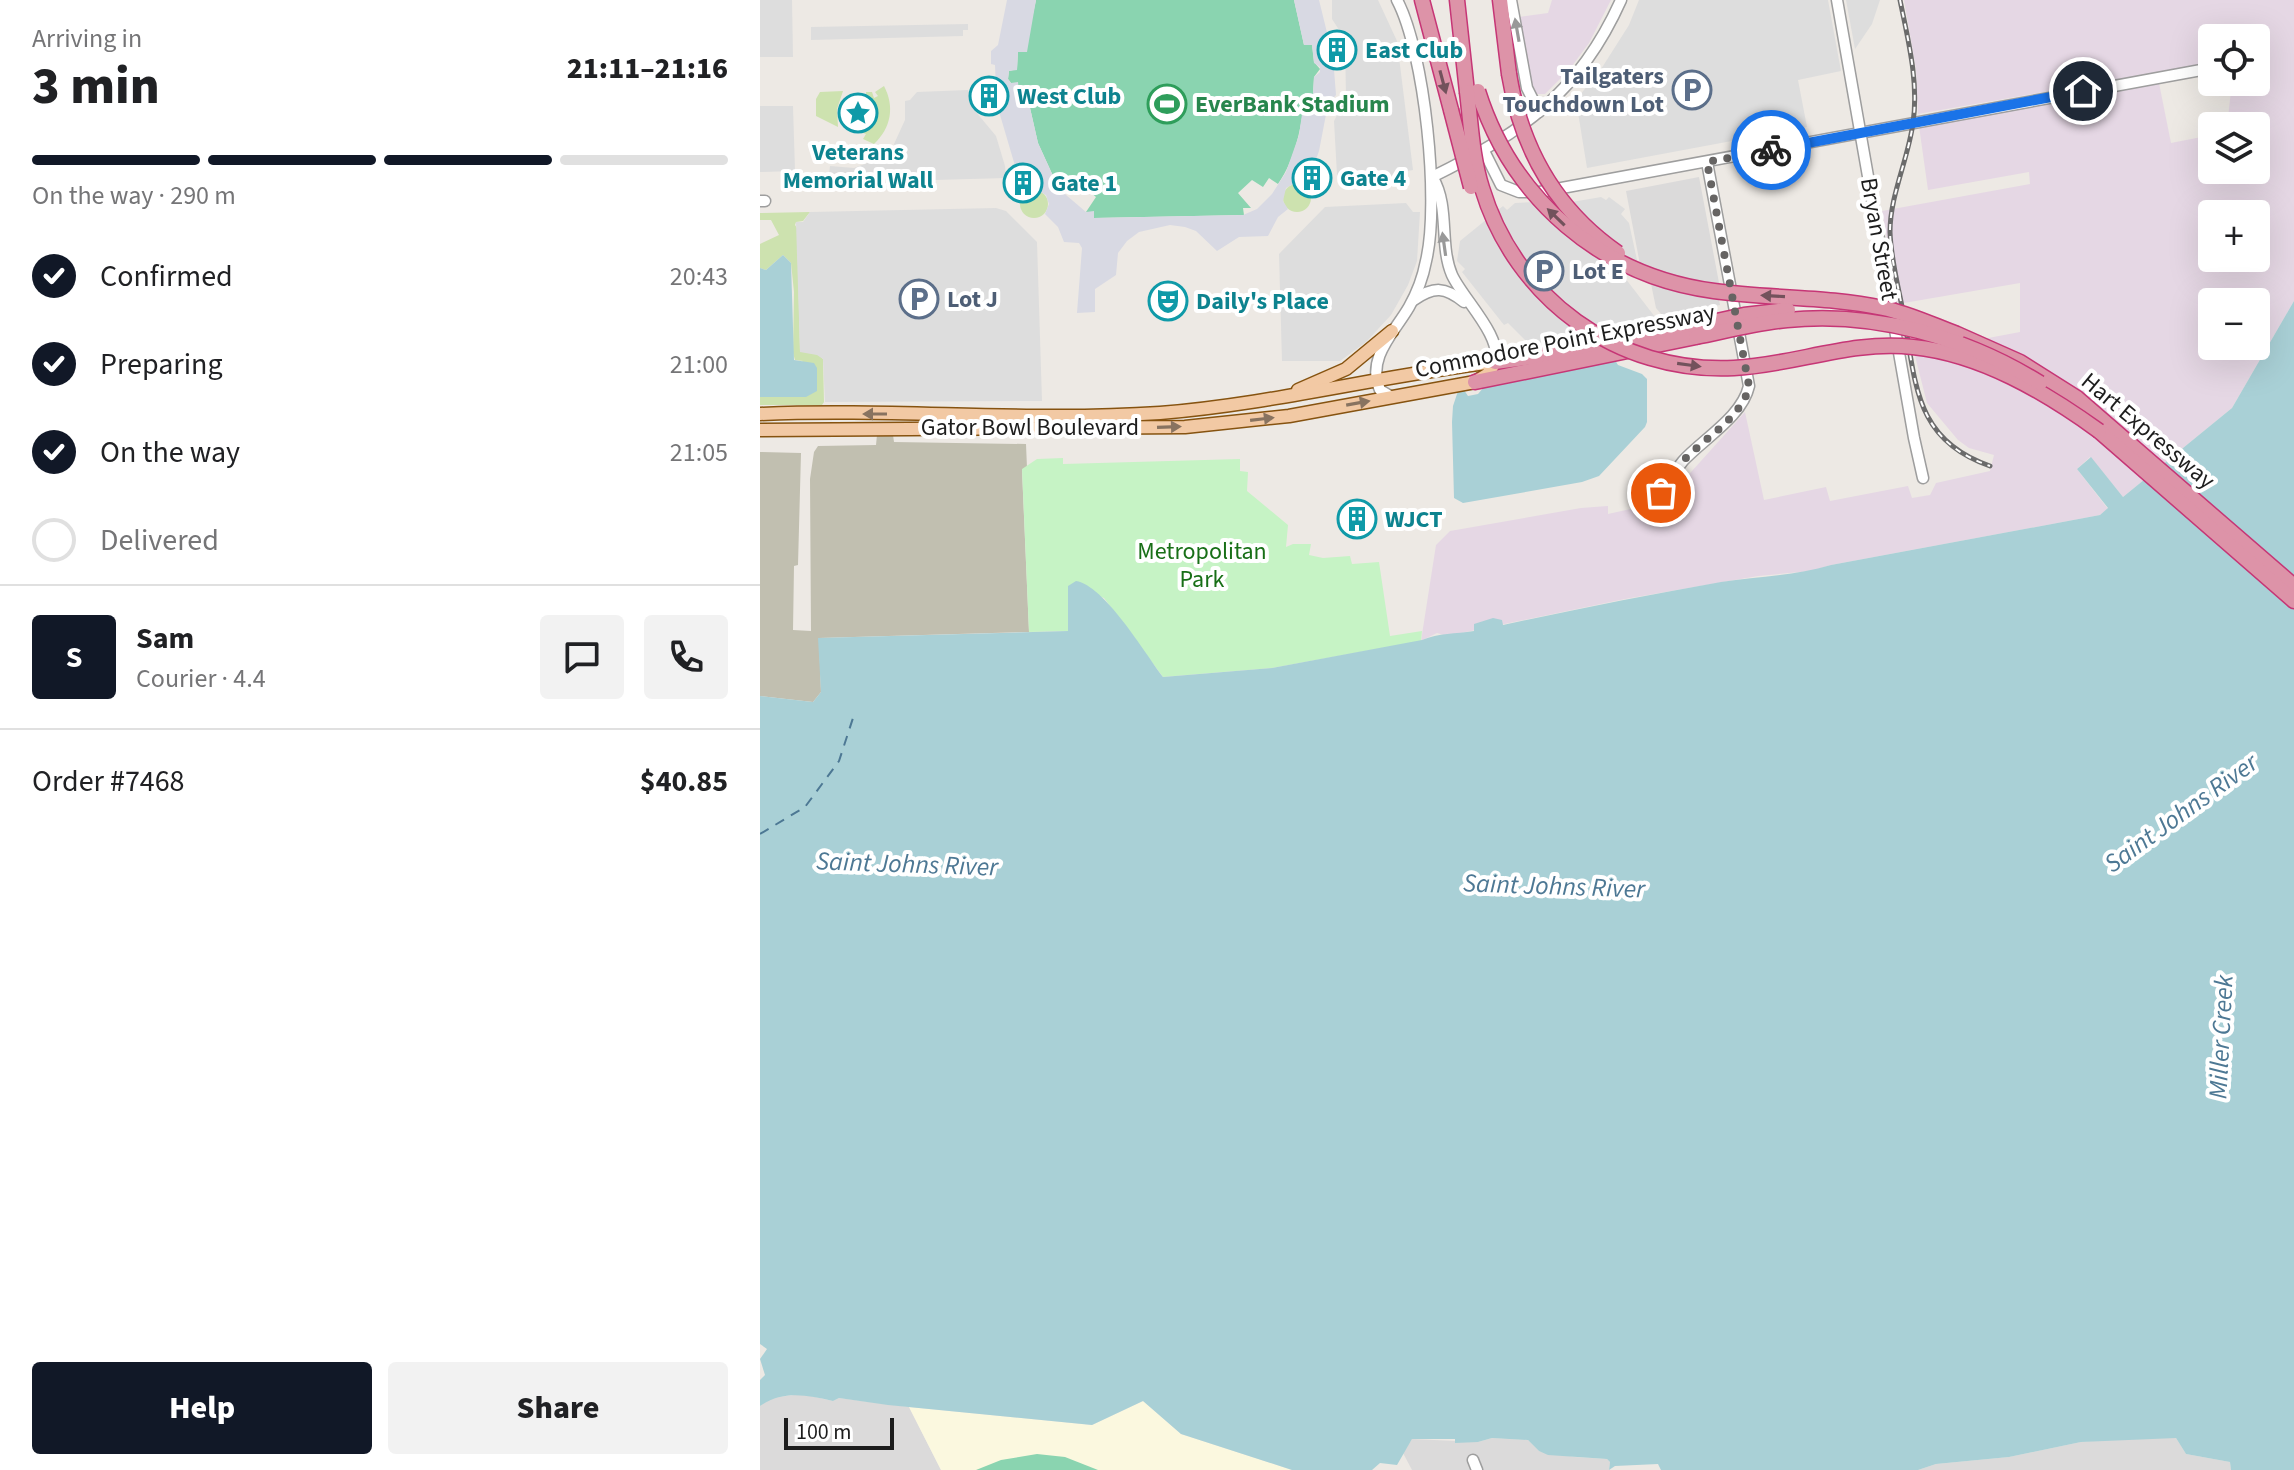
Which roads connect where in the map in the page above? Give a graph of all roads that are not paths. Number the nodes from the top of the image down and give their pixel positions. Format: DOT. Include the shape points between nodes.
graph roads {
  1 [pos="1397,0"];
  2 [pos="1422,0"];
  3 [pos="1457,0"];
  4 [pos="1464,0"];
  5 [pos="1500,0"];
  6 [pos="1511,0"];
  7 [pos="1621,0"];
  8 [pos="1837,0"];
  9 [pos="2198,71"];
  10 [pos="1539,112"];
  11 [pos="1860,133"];
  12 [pos="1484,151"];
  13 [pos="1707,162"];
  14 [pos="1432,177"];
  15 [pos="1698,289"];
  16 [pos="1546,298"];
  17 [pos="1412,301"];
  18 [pos="1472,308"];
  19 [pos="1392,331"];
  20 [pos="1695,332"];
  21 [pos="1957,334"];
  22 [pos="1495,362"];
  23 [pos="1377,381"];
  24 [pos="1475,382"];
  25 [pos="1392,397"];
  26 [pos="1261,402"];
  27 [pos="764,414"];
  28 [pos="1299,414"];
  29 [pos="760,430"];
  30 [pos="2099,431"];
  31 [pos="1923,478"];
  32 [pos="1661,493"];
  33 [pos="2294,586"];
  34 [pos="2294,601"];
  1 -- 14 [label="street" via="1415,47"];
  2 -- 16 [label="highway, one-way, bridge" via="1485,224 1509,263"];
  3 -- 16 [label="highway, bridge" via="1481,187 1503,238"];
  15 -- 4 [label="highway, one-way, bridge" via="1646,275 1605,255 1568,229 1531,191 1485,110"];
  5 -- 15 [label="highway, bridge" via="1516,110 1544,176 1597,237 1627,259"];
  10 -- 6 [label="street, one-way" via="1527,88"];
  7 -- 10 [label="street" via="1586,61"];
  8 -- 11 [label="street, Bryan Street"];
  9 -- 11 [label="street"];
  10 -- 12 [label="street"];
  11 -- 13 [label="street"];
  11 -- 31 [label="street, Bryan Street"];
  12 -- 13 [label="street" via="1501,185 1519,192"];
  12 -- 14 [label="street"];
  13 -- 32 [label="street" via="1749,386 1729,418 1682,462"];
  14 -- 17 [label="street" via="1428,254"];
  18 -- 14 [label="street, one-way" via="1446,260 1440,195"];
  21 -- 15 [label="highway, one-way, bridge" via="1869,305"];
  16 -- 30 [label="highway, one-way, bridge" via="1618,345 1689,366 1757,366 1868,345 1948,353 2016,380"];
  17 -- 18 [label="street" via="1440,289"];
  17 -- 19 [label="street"];
  18 -- 22 [label="street" via="1496,345"];
  19 -- 23 [label="street" via="1376,363"];
  19 -- 26 [label="main road" via="1336,375"];
  20 -- 21 [label="highway, Commodore Point Expressway, bridge" via="1758,313 1838,310 1904,319"];
  20 -- 22 [label="highway, Commodore Point Expressway"];
  20 -- 24 [label="highway, Commodore Point Expressway"];
  20 -- 30 [label="highway, Commodore Point Expressway, bridge" via="1800,319 1910,330 2015,369 2058,395"];
  21 -- 33 [label="highway, Hart Expressway" via="2020,362 2077,398"];
  22 -- 23 [label="main road, Commodore Point Expressway"];
  22 -- 24 [label="main road"];
  23 -- 25 [label="street" via="1381,392"];
  23 -- 26 [label="main road, Commodore Point Expressway"];
  24 -- 25 [label="main road, Commodore Point Expressway"];
  28 -- 25 [label="main road, Commodore Point Expressway, one-way"];
  26 -- 27 [label="main road, Gator Bowl Boulevard, one-way" via="1121,415"];
  29 -- 28 [label="main road, Gator Bowl Boulevard, one-way" via="1152,428"];
  30 -- 34 [label="highway, Hart Expressway"];
}
